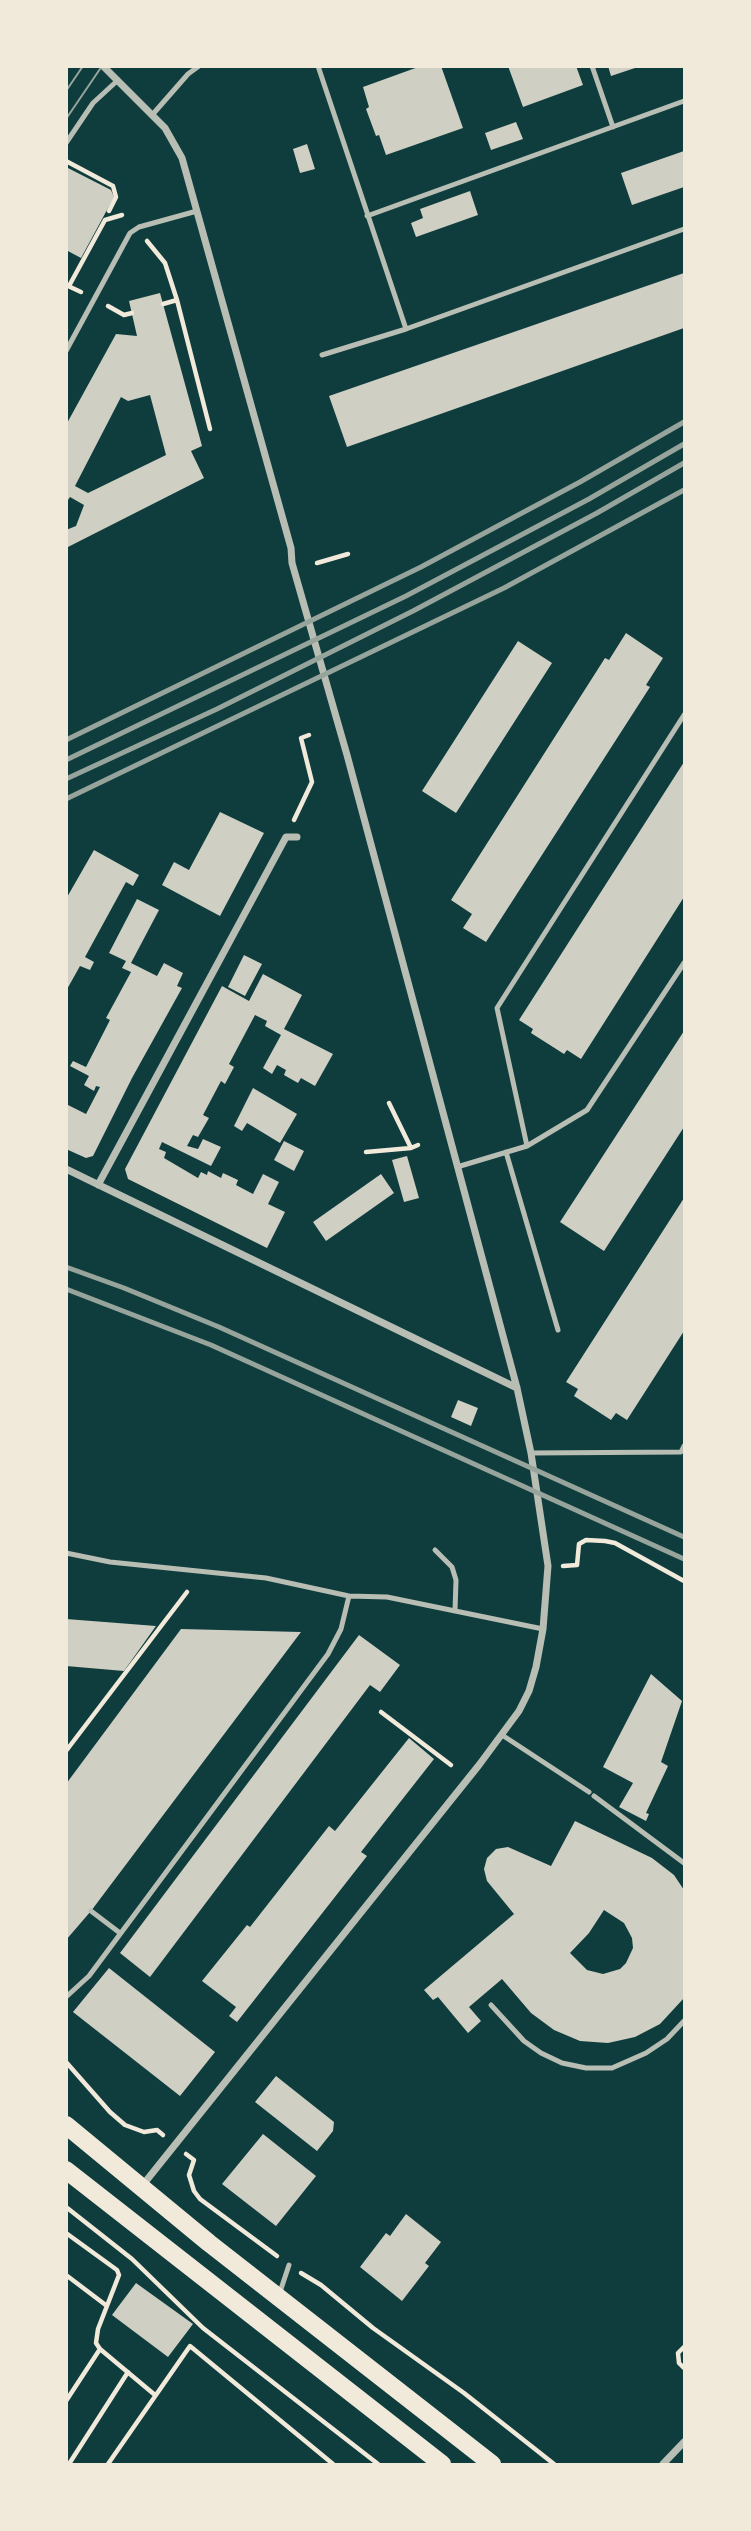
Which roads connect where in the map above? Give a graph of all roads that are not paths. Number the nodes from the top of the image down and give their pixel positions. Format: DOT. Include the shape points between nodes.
graph roads {
  1 [pos="103,66"];
  2 [pos="199,66"];
  3 [pos="592,66"];
  4 [pos="320,67"];
  5 [pos="118,80"];
  6 [pos="684,102"];
  7 [pos="153,114"];
  8 [pos="613,127"];
  9 [pos="66,143"];
  10 [pos="197,211"];
  11 [pos="367,216"];
  12 [pos="684,229"];
  13 [pos="406,330"];
  14 [pos="66,351"];
  15 [pos="322,355"];
  16 [pos="684,715"];
  17 [pos="297,837"];
  18 [pos="684,963"];
  19 [pos="527,1146"];
  20 [pos="506,1152"];
  21 [pos="457,1167"];
  22 [pos="66,1169"];
  23 [pos="98,1185"];
  24 [pos="558,1329"];
  25 [pos="517,1388"];
  26 [pos="683,1451"];
  27 [pos="531,1453"];
  28 [pos="435,1550"];
  29 [pos="66,1553"];
  30 [pos="349,1596"];
  31 [pos="454,1611"];
  32 [pos="543,1629"];
  33 [pos="502,1735"];
  34 [pos="684,1863"];
  35 [pos="91,1911"];
  36 [pos="120,1933"];
  37 [pos="66,1997"];
  38 [pos="491,2005"];
  39 [pos="684,2021"];
  40 [pos="66,2125"];
  41 [pos="66,2170"];
  42 [pos="141,2187"];
  43 [pos="289,2265"];
  44 [pos="278,2298"];
  45 [pos="684,2442"];
  46 [pos="442,2465"];
  47 [pos="492,2465"];
  48 [pos="663,2465"];
  1 -- 5 [label="street"];
  2 -- 7 [label="lane"];
  3 -- 8 [label="lane"];
  4 -- 11 [label="lane"];
  5 -- 7 [label="street"];
  5 -- 9 [label="lane" via="93,103"];
  6 -- 8 [label="lane"];
  7 -- 10 [label="street" via="179,150"];
  8 -- 11 [label="lane"];
  10 -- 14 [label="lane" via="134,230"];
  10 -- 21 [label="street"];
  11 -- 13 [label="lane"];
  12 -- 13 [label="lane"];
  13 -- 15 [label="lane"];
  16 -- 19 [label="lane" via="496,1008"];
  17 -- 23 [label="street" via="286,837"];
  18 -- 19 [label="lane" via="587,1110"];
  19 -- 20 [label="lane"];
  20 -- 21 [label="lane"];
  20 -- 24 [label="lane"];
  21 -- 25 [label="street"];
  22 -- 23 [label="street"];
  23 -- 25 [label="street"];
  25 -- 27 [label="street"];
  26 -- 27 [label="lane"];
  27 -- 32 [label="street" via="548,1566"];
  28 -- 31 [label="lane" via="452,1567"];
  29 -- 30 [label="lane" via="266,1578"];
  30 -- 31 [label="lane" via="387,1597"];
  30 -- 36 [label="lane" via="341,1629 328,1654"];
  31 -- 32 [label="lane"];
  32 -- 33 [label="street" via="529,1691"];
  33 -- 34 [label="lane"];
  33 -- 42 [label="street"];
  35 -- 36 [label="lane"];
  36 -- 37 [label="lane" via="89,1976"];
  38 -- 39 [label="lane" via="533,2047 562,2063 586,2068 612,2068 646,2053"];
  40 -- 42 [label="main road"];
  41 -- 46 [label="main road"];
  42 -- 44 [label="main road"];
  43 -- 44 [label="lane"];
  44 -- 47 [label="main road"];
  45 -- 48 [label="street"];
}
